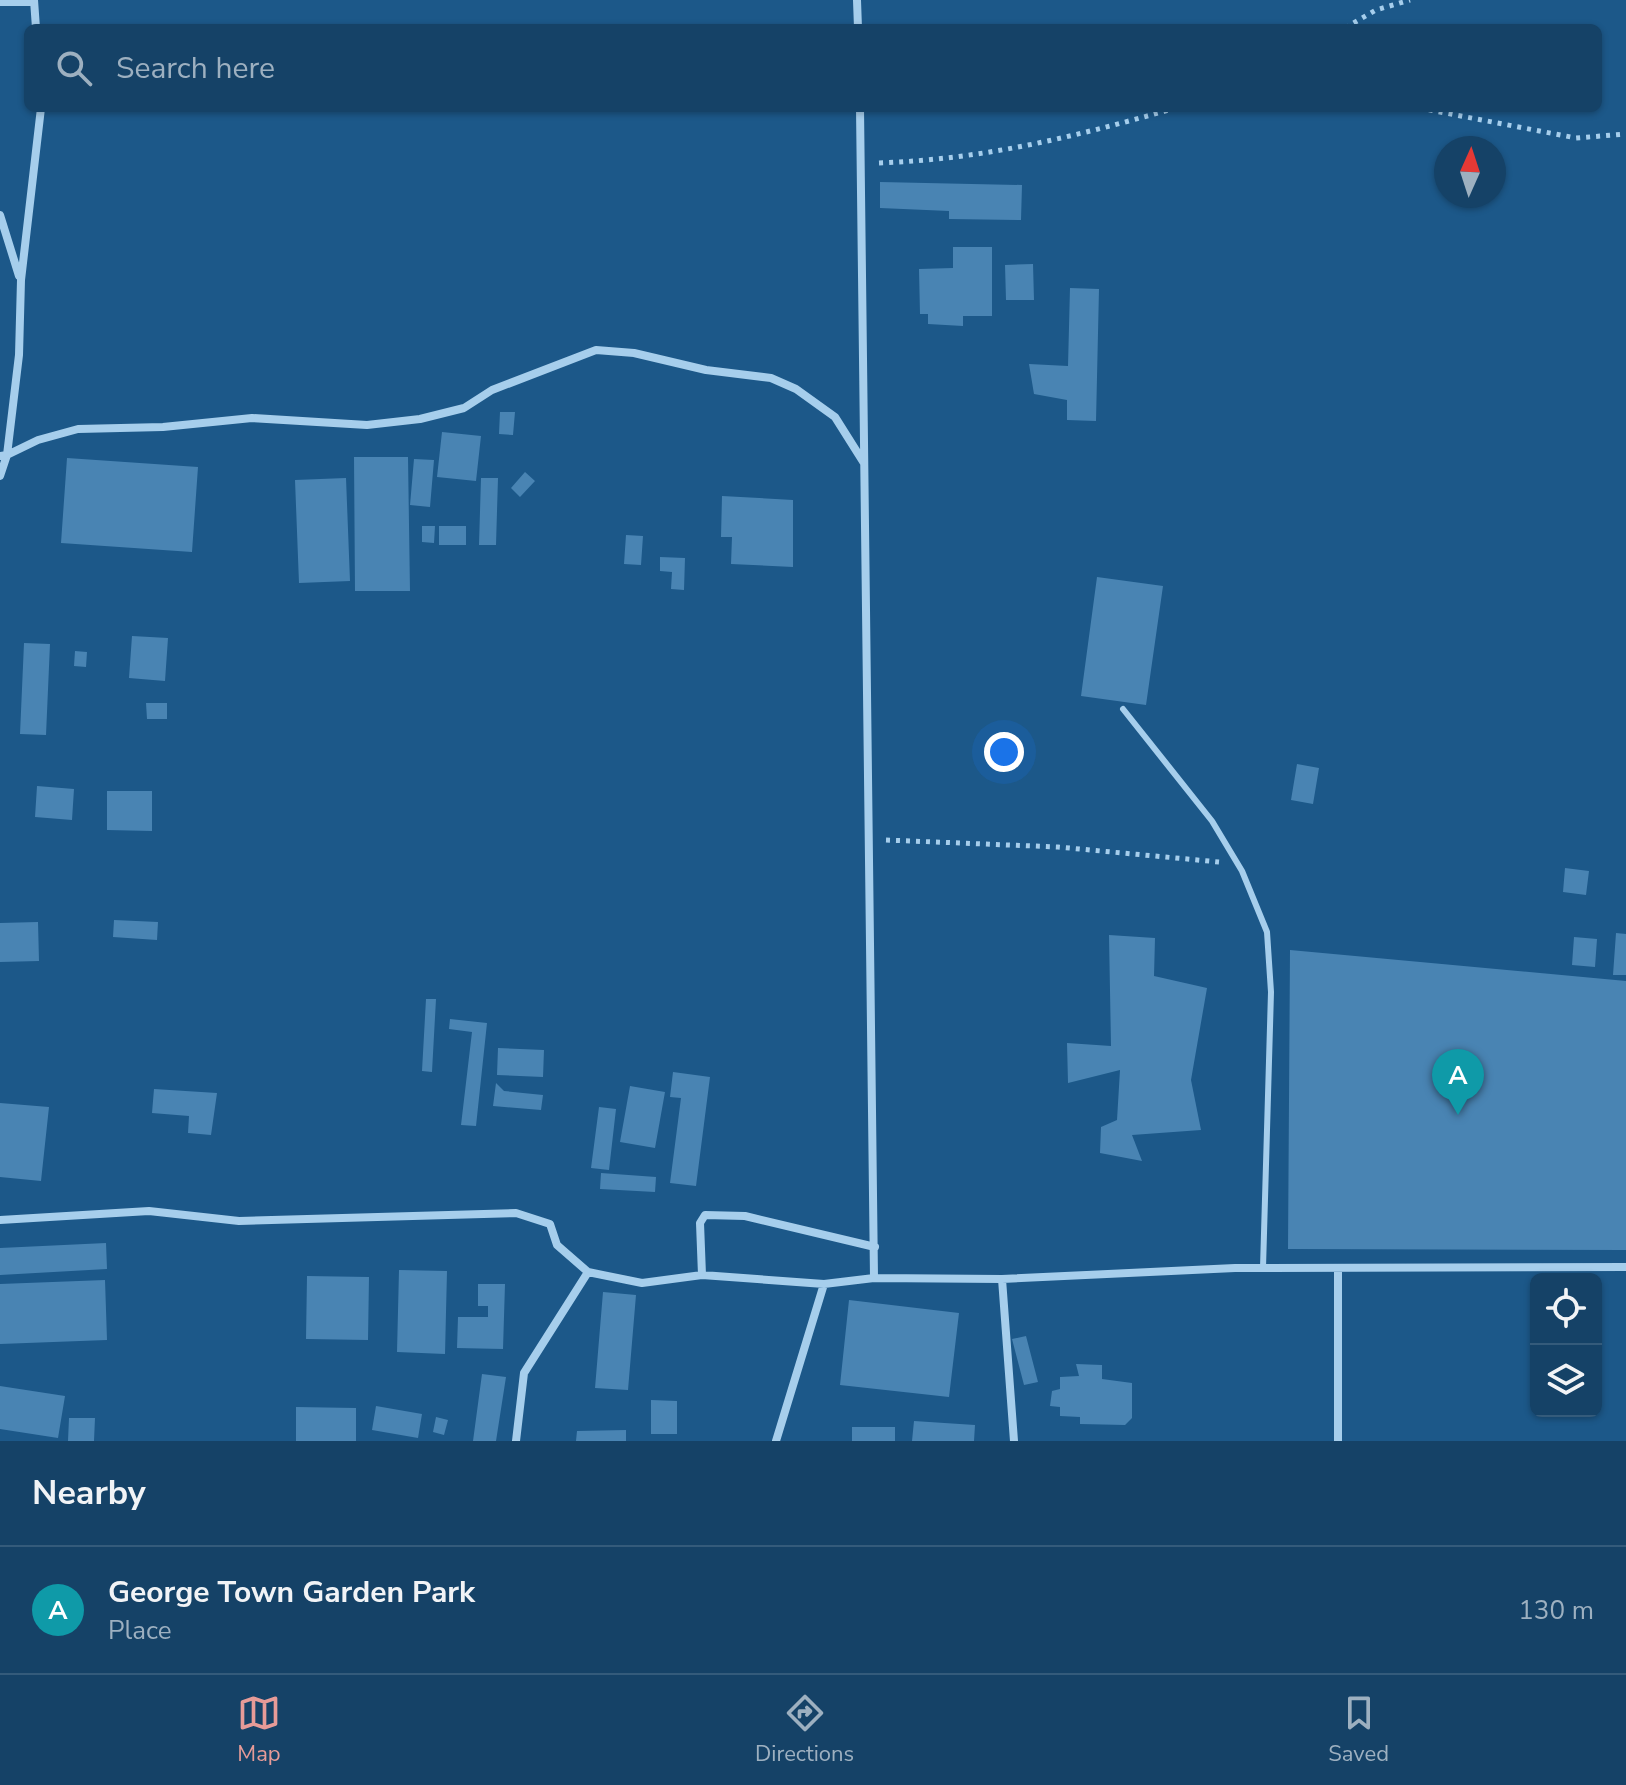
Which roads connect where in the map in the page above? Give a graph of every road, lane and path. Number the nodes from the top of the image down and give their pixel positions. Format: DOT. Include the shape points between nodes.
graph roads {
  1 [pos="857,0"];
  2 [pos="1410,0"];
  3 [pos="34,1"];
  4 [pos="0,2"];
  5 [pos="36,24"];
  6 [pos="858,24"];
  7 [pos="1352,24"];
  8 [pos="41,112"];
  9 [pos="860,112"];
  10 [pos="1161,112"];
  11 [pos="1440,112"];
  12 [pos="1626,134"];
  13 [pos="861,164"];
  14 [pos="0,215"];
  15 [pos="21,280"];
  16 [pos="3,456"];
  17 [pos="864,463"];
  18 [pos="0,476"];
  19 [pos="1123,709"];
  20 [pos="869,839"];
  21 [pos="1242,871"];
  22 [pos="0,1220"];
  23 [pos="875,1247"];
  24 [pos="1626,1267"];
  25 [pos="1263,1268"];
  26 [pos="1338,1268"];
  27 [pos="588,1272"];
  28 [pos="702,1275"];
  29 [pos="874,1278"];
  30 [pos="1002,1279"];
  31 [pos="824,1284"];
  32 [pos="516,1441"];
  33 [pos="776,1441"];
  34 [pos="1014,1441"];
  35 [pos="1338,1441"];
  1 -- 6 [label="street"];
  2 -- 7 [label="path"];
  3 -- 4 [label="street"];
  3 -- 5 [label="street"];
  8 -- 15 [label="street"];
  9 -- 13 [label="street"];
  10 -- 13 [label="path" via="1031,147"];
  11 -- 12 [label="path" via="1576,138"];
  13 -- 17 [label="street"];
  14 -- 15 [label="street"];
  15 -- 16 [label="street" via="19,355"];
  16 -- 17 [label="street" via="78,429 252,418 367,425 420,419 464,408 492,390 596,350 771,378 835,417"];
  16 -- 18 [label="street"];
  17 -- 20 [label="street"];
  19 -- 21 [label="lane" via="1212,821"];
  20 -- 21 [label="path" via="1058,847 1224,862"];
  20 -- 23 [label="street"];
  21 -- 25 [label="lane" via="1267,932 1271,992"];
  22 -- 27 [label="street" via="149,1211 239,1221 516,1213 550,1224 557,1245"];
  23 -- 28 [label="street" via="745,1216 705,1215 700,1218"];
  23 -- 29 [label="street"];
  24 -- 26 [label="street"];
  25 -- 26 [label="street"];
  25 -- 30 [label="street"];
  26 -- 35 [label="street"];
  27 -- 28 [label="street" via="642,1283"];
  27 -- 32 [label="street" via="524,1373"];
  28 -- 31 [label="street"];
  29 -- 30 [label="street"];
  29 -- 31 [label="street"];
  30 -- 34 [label="street"];
  31 -- 33 [label="street"];
}
